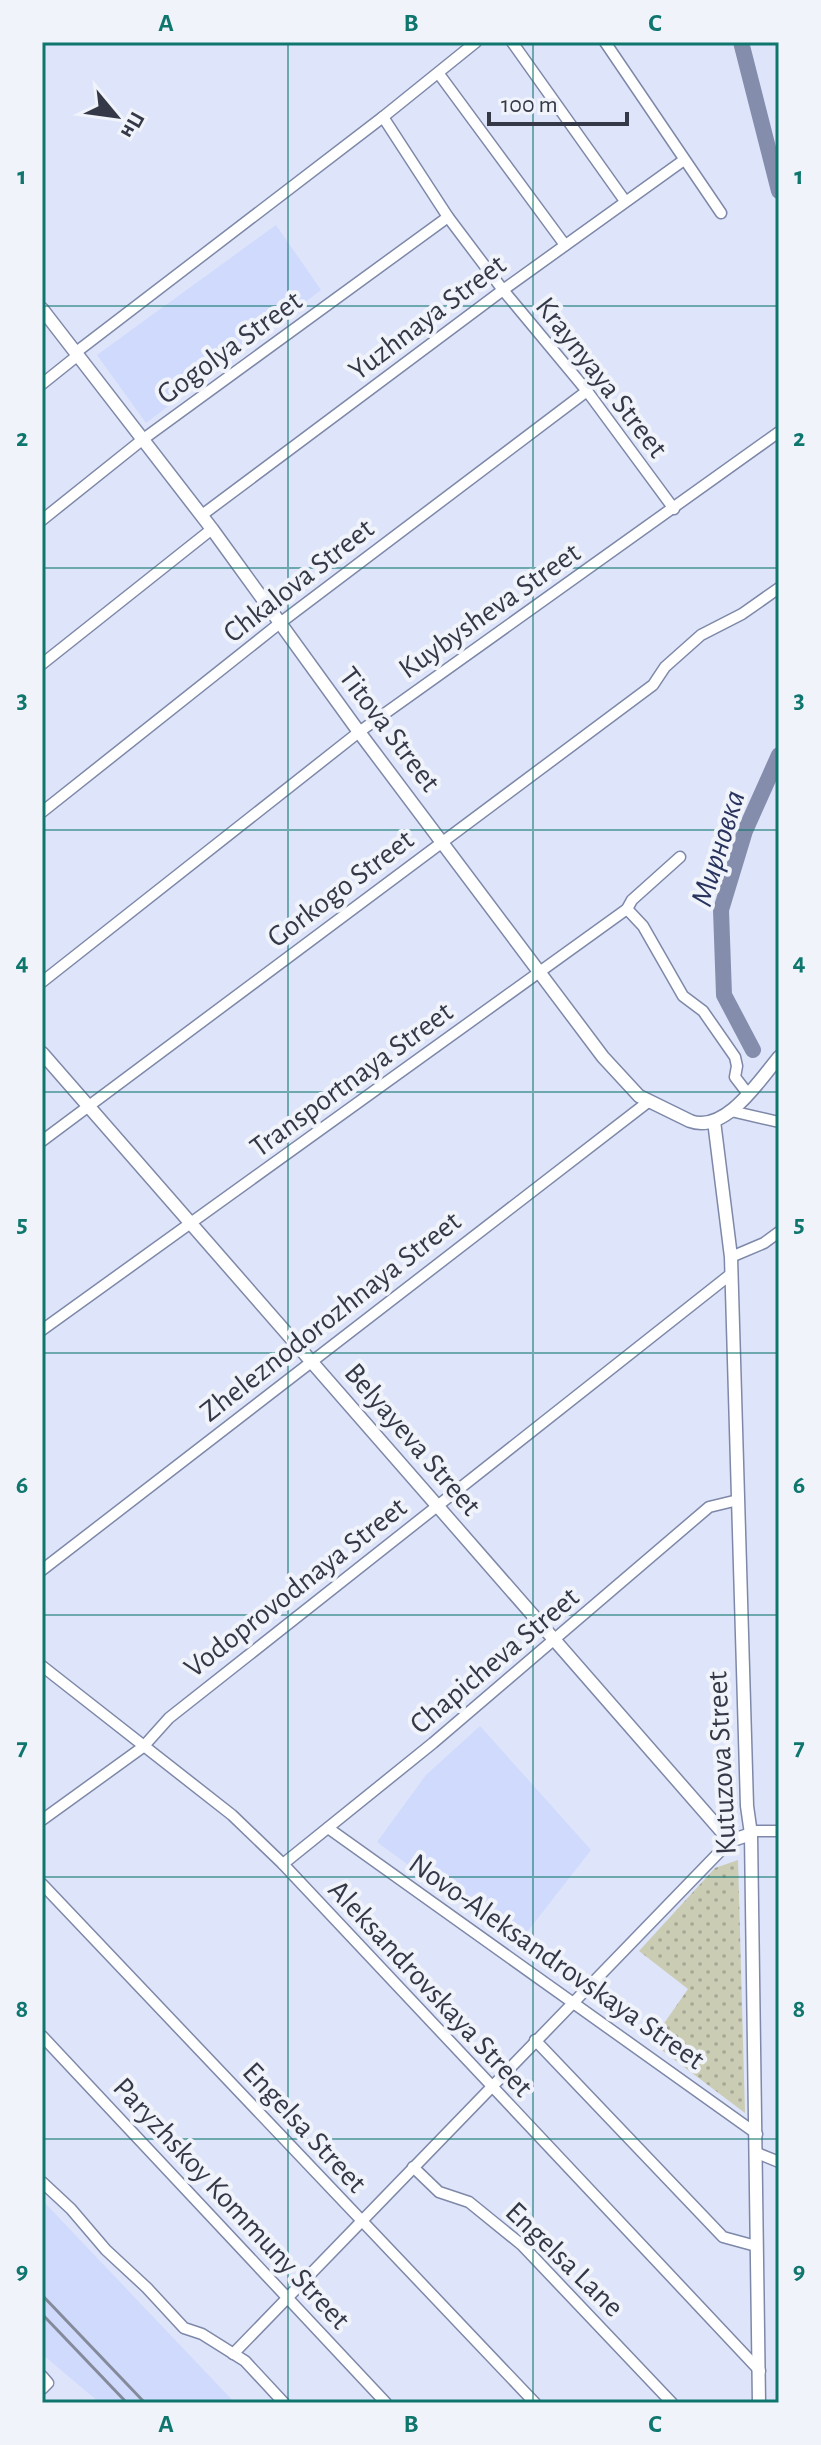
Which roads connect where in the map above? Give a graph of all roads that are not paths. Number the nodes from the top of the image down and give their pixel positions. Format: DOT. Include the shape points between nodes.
graph roads {
  1 [pos="476,42"];
  2 [pos="512,42"];
  3 [pos="605,42"];
  4 [pos="439,74"];
  5 [pos="383,117"];
  6 [pos="684,160"];
  7 [pos="625,201"];
  8 [pos="721,213"];
  9 [pos="448,217"];
  10 [pos="565,245"];
  11 [pos="503,290"];
  12 [pos="42,309"];
  13 [pos="76,354"];
  14 [pos="42,384"];
  15 [pos="587,391"];
  16 [pos="779,432"];
  17 [pos="142,440"];
  18 [pos="674,509"];
  19 [pos="202,515"];
  20 [pos="42,520"];
  21 [pos="212,529"];
  22 [pos="779,588"];
  23 [pos="280,623"];
  24 [pos="42,664"];
  25 [pos="359,732"];
  26 [pos="42,812"];
  27 [pos="442,841"];
  28 [pos="680,857"];
  29 [pos="627,909"];
  30 [pos="539,971"];
  31 [pos="42,982"];
  32 [pos="42,1053"];
  33 [pos="779,1057"];
  34 [pos="748,1094"];
  35 [pos="648,1102"];
  36 [pos="88,1106"];
  37 [pos="731,1111"];
  38 [pos="714,1121"];
  39 [pos="779,1122"];
  40 [pos="42,1141"];
  41 [pos="190,1223"];
  42 [pos="779,1232"];
  43 [pos="731,1257"];
  44 [pos="731,1274"];
  45 [pos="42,1330"];
  46 [pos="310,1361"];
  47 [pos="738,1500"];
  48 [pos="437,1505"];
  49 [pos="42,1570"];
  50 [pos="554,1640"];
  51 [pos="42,1666"];
  52 [pos="143,1747"];
  53 [pos="43,1817"];
  54 [pos="328,1828"];
  55 [pos="779,1831"];
  56 [pos="751,1832"];
  57 [pos="730,1841"];
  58 [pos="283,1864"];
  59 [pos="42,1884"];
  60 [pos="573,2001"];
  61 [pos="42,2036"];
  62 [pos="535,2040"];
  63 [pos="490,2087"];
  64 [pos="757,2134"];
  65 [pos="757,2153"];
  66 [pos="779,2162"];
  67 [pos="413,2167"];
  68 [pos="42,2182"];
  69 [pos="361,2221"];
  70 [pos="756,2246"];
  71 [pos="286,2298"];
  72 [pos="233,2354"];
  73 [pos="760,2371"];
  74 [pos="42,2376"];
  75 [pos="42,2389"];
  76 [pos="284,2403"];
  77 [pos="386,2403"];
  78 [pos="535,2403"];
  79 [pos="672,2403"];
  80 [pos="759,2403"];
  1 -- 4 [label="street"];
  2 -- 7 [label="street"];
  3 -- 6 [label="street"];
  4 -- 5 [label="street"];
  4 -- 10 [label="street"];
  5 -- 9 [label="street, Kraynyaya Street"];
  5 -- 13 [label="street"];
  6 -- 7 [label="street, Yuzhnaya Street"];
  6 -- 8 [label="street"];
  7 -- 10 [label="street, Yuzhnaya Street"];
  9 -- 11 [label="street, Kraynyaya Street"];
  9 -- 17 [label="street, Gogolya Street"];
  10 -- 11 [label="street, Yuzhnaya Street"];
  11 -- 15 [label="street, Kraynyaya Street"];
  11 -- 19 [label="street, Yuzhnaya Street"];
  12 -- 13 [label="main road, Titova Street"];
  13 -- 14 [label="street"];
  13 -- 17 [label="main road, Titova Street"];
  15 -- 18 [label="street, Kraynyaya Street"];
  15 -- 23 [label="street, Chkalova Street"];
  16 -- 18 [label="street, Kuybysheva Street"];
  17 -- 19 [label="main road, Titova Street"];
  17 -- 20 [label="street, Gogolya Street"];
  18 -- 25 [label="street, Kuybysheva Street"];
  19 -- 21 [label="main road, Titova Street"];
  21 -- 23 [label="main road, Titova Street"];
  21 -- 24 [label="street"];
  22 -- 27 [label="street, Gorkogo Street" via="701,635 653,685"];
  23 -- 25 [label="main road, Titova Street"];
  23 -- 26 [label="street, Chkalova Street"];
  25 -- 27 [label="main road, Titova Street"];
  25 -- 31 [label="street, Kuybysheva Street"];
  27 -- 30 [label="main road, Titova Street"];
  27 -- 36 [label="street, Gorkogo Street"];
  28 -- 29 [label="street, Transportnaya Street"];
  29 -- 30 [label="street, Transportnaya Street"];
  29 -- 34 [label="street" via="643,926 683,996 703,1011 735,1057 735,1077"];
  30 -- 35 [label="main road, Titova Street" via="603,1057"];
  30 -- 41 [label="street, Transportnaya Street"];
  32 -- 36 [label="main road, Belyayeva Street"];
  33 -- 34 [label="main road"];
  34 -- 37 [label="main road"];
  35 -- 38 [label="main road, Titova Street" via="698,1124"];
  35 -- 46 [label="street, Zheleznodorozhnaya Street"];
  36 -- 40 [label="street, Gorkogo Street"];
  36 -- 41 [label="main road, Belyayeva Street"];
  37 -- 38 [label="main road"];
  37 -- 39 [label="street"];
  38 -- 43 [label="main road, Kutuzova Street"];
  41 -- 45 [label="street, Transportnaya Street"];
  41 -- 46 [label="main road, Belyayeva Street"];
  42 -- 43 [label="street"];
  43 -- 44 [label="main road, Kutuzova Street"];
  44 -- 47 [label="main road, Kutuzova Street"];
  44 -- 48 [label="street, Vodoprovodnaya Street"];
  46 -- 48 [label="main road, Belyayeva Street"];
  46 -- 49 [label="street, Zheleznodorozhnaya Street"];
  47 -- 50 [label="street, Chapicheva Street" via="709,1507"];
  47 -- 56 [label="main road, Kutuzova Street"];
  48 -- 50 [label="main road, Belyayeva Street"];
  48 -- 52 [label="street, Vodoprovodnaya Street" via="169,1718"];
  50 -- 54 [label="street, Chapicheva Street"];
  50 -- 57 [label="main road, Belyayeva Street"];
  51 -- 52 [label="street, Aleksandrovskaya Street"];
  52 -- 53 [label="street, Vodoprovodnaya Street"];
  52 -- 58 [label="street, Aleksandrovskaya Street" via="232,1815"];
  54 -- 58 [label="street, Chapicheva Street"];
  54 -- 60 [label="street, Novo-Aleksandrovskaya Street"];
  55 -- 56 [label="street"];
  56 -- 57 [label="main road"];
  56 -- 64 [label="main road, Kutuzova Street"];
  57 -- 60 [label="street"];
  58 -- 63 [label="street, Aleksandrovskaya Street"];
  59 -- 69 [label="street, Engelsa Street"];
  60 -- 62 [label="street"];
  60 -- 64 [label="street, Novo-Aleksandrovskaya Street"];
  61 -- 71 [label="street, Paryzhskoy Kommuny Street"];
  62 -- 63 [label="street"];
  62 -- 70 [label="street" via="723,2237"];
  63 -- 67 [label="street"];
  63 -- 73 [label="street, Aleksandrovskaya Street"];
  64 -- 65 [label="main road, Kutuzova Street"];
  65 -- 66 [label="street"];
  65 -- 70 [label="main road, Kutuzova Street"];
  67 -- 69 [label="street"];
  67 -- 79 [label="street, Engelsa Lane" via="439,2192 469,2202 522,2245"];
  68 -- 72 [label="street" via="184,2328"];
  69 -- 71 [label="street"];
  69 -- 78 [label="street, Engelsa Street"];
  70 -- 73 [label="main road, Kutuzova Street"];
  71 -- 72 [label="street"];
  71 -- 77 [label="street, Paryzhskoy Kommuny Street"];
  72 -- 76 [label="street"];
  73 -- 80 [label="main road, Kutuzova Street"];
  74 -- 75 [label="street" via="48,2383"];
}
